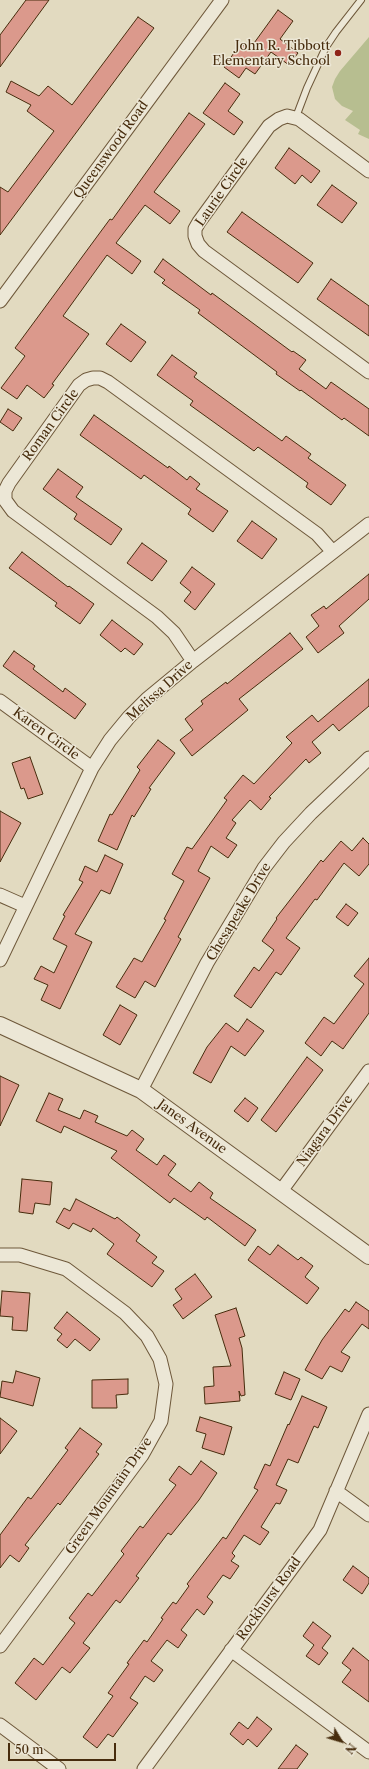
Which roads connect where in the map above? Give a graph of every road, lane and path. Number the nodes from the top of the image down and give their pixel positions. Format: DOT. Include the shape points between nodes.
graph roads {
  1 [pos="222,0"];
  2 [pos="361,0"];
  3 [pos="296,117"];
  4 [pos="369,171"];
  5 [pos="0,301"];
  6 [pos="369,372"];
  7 [pos="369,524"];
  8 [pos="333,552"];
  9 [pos="193,661"];
  10 [pos="0,701"];
  11 [pos="369,758"];
  12 [pos="92,768"];
  13 [pos="0,894"];
  14 [pos="25,906"];
  15 [pos="0,960"];
  16 [pos="0,1025"];
  17 [pos="369,1071"];
  18 [pos="141,1090"];
  19 [pos="282,1191"];
  20 [pos="0,1255"];
  21 [pos="369,1256"];
  22 [pos="369,1414"];
  23 [pos="336,1491"];
  24 [pos="369,1515"];
  25 [pos="0,1646"];
  26 [pos="231,1650"];
  27 [pos="0,1725"];
  28 [pos="369,1752"];
  29 [pos="59,1769"];
  30 [pos="144,1769"];
  1 -- 5 [label="street, Queenswood Road"];
  2 -- 3 [label="lane" via="326,48"];
  3 -- 4 [label="street"];
  3 -- 6 [label="street, Laurie Circle" via="287,116 269,126 195,229 195,236 204,251"];
  7 -- 8 [label="street, Melissa Drive"];
  8 -- 9 [label="street, Melissa Drive"];
  8 -- 9 [label="street, Roman Circle" via="318,534 108,382 93,378 79,385 9,483 5,491 5,500 13,511 157,617 174,633"];
  9 -- 12 [label="street, Melissa Drive" via="129,716"];
  10 -- 12 [label="street, Karen Circle"];
  11 -- 18 [label="street, Chesapeake Drive" via="310,813 264,868 207,963"];
  12 -- 14 [label="street, Melissa Drive"];
  13 -- 14 [label="street"];
  14 -- 15 [label="street, Melissa Drive"];
  16 -- 18 [label="street, Janes Avenue"];
  17 -- 19 [label="street, Niagara Drive"];
  18 -- 19 [label="street, Janes Avenue"];
  19 -- 21 [label="street, Janes Avenue"];
  20 -- 25 [label="street, Green Mountain Drive" via="20,1255 66,1269 126,1314 147,1336 160,1359 166,1384 160,1421 142,1455"];
  22 -- 23 [label="street, Rockhurst Road"];
  23 -- 24 [label="street"];
  23 -- 26 [label="street, Rockhurst Road" via="320,1530"];
  26 -- 28 [label="street"];
  26 -- 30 [label="street, Rockhurst Road"];
  27 -- 29 [label="street"];
}
